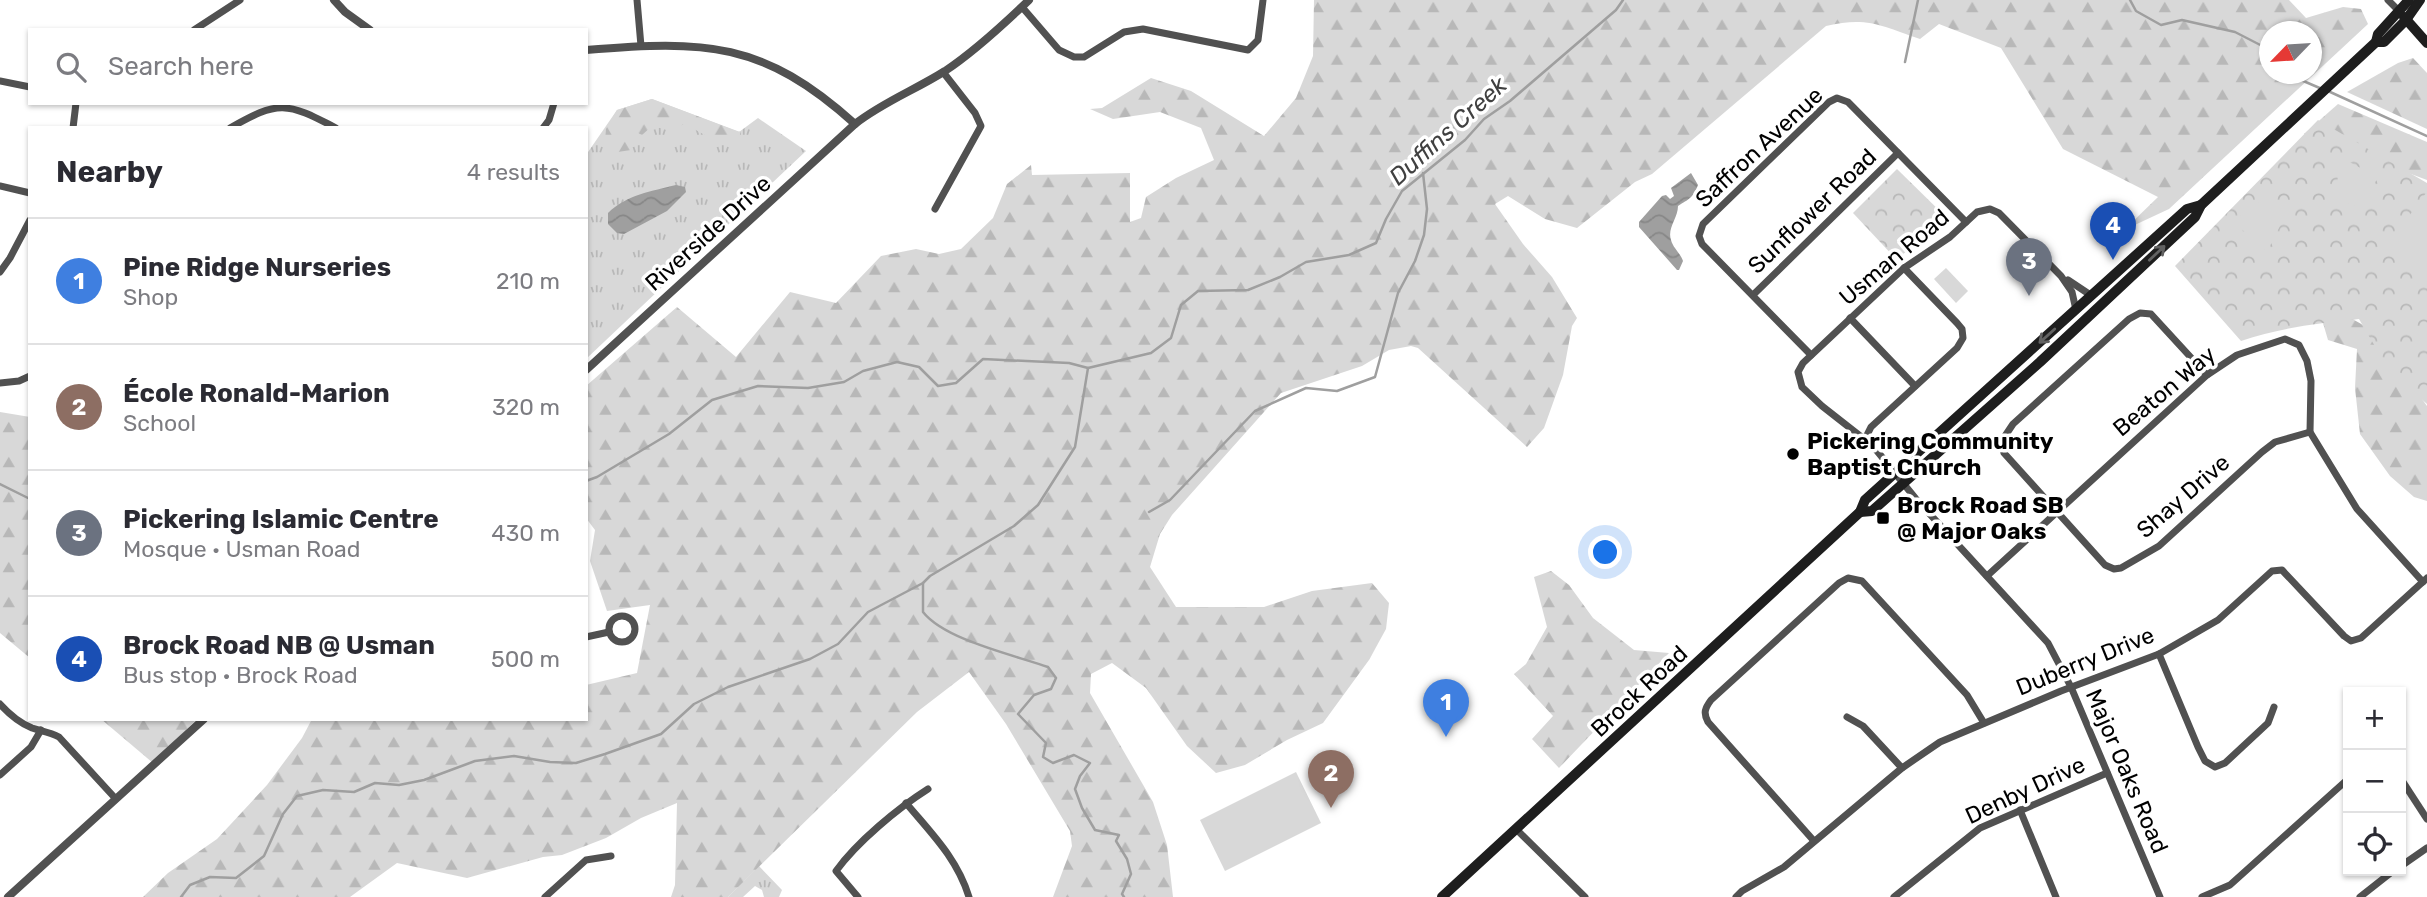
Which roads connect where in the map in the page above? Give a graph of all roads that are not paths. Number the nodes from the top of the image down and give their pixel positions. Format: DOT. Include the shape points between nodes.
graph roads {
  1 [pos="240,0"];
  2 [pos="334,0"];
  3 [pos="637,0"];
  4 [pos="1263,0"];
  5 [pos="2388,0"];
  6 [pos="2409,0"];
  7 [pos="2420,0"];
  8 [pos="1025,3"];
  9 [pos="2403,16"];
  10 [pos="197,28"];
  11 [pos="367,28"];
  12 [pos="2427,43"];
  13 [pos="641,46"];
  14 [pos="588,50"];
  15 [pos="943,72"];
  16 [pos="0,81"];
  17 [pos="28,87"];
  18 [pos="76,105"];
  19 [pos="553,105"];
  20 [pos="855,124"];
  21 [pos="73,126"];
  22 [pos="233,126"];
  23 [pos="332,126"];
  24 [pos="544,126"];
  25 [pos="1898,153"];
  26 [pos="0,186"];
  27 [pos="28,192"];
  28 [pos="2201,205"];
  29 [pos="934,209"];
  30 [pos="1966,222"];
  31 [pos="28,223"];
  32 [pos="1904,268"];
  33 [pos="0,272"];
  34 [pos="2061,276"];
  35 [pos="1753,295"];
  36 [pos="2092,296"];
  37 [pos="2076,310"];
  38 [pos="2090,316"];
  39 [pos="1850,318"];
  40 [pos="1811,355"];
  41 [pos="588,368"];
  42 [pos="2207,374"];
  43 [pos="28,377"];
  44 [pos="0,383"];
  45 [pos="1915,386"];
  46 [pos="2309,432"];
  47 [pos="1865,439"];
  48 [pos="1895,472"];
  49 [pos="1903,484"];
  50 [pos="1860,512"];
  51 [pos="2058,512"];
  52 [pos="1987,576"];
  53 [pos="2425,580"];
  54 [pos="609,632"];
  55 [pos="588,637"];
  56 [pos="2158,654"];
  57 [pos="2071,687"];
  58 [pos="0,704"];
  59 [pos="2274,707"];
  60 [pos="1847,717"];
  61 [pos="202,721"];
  62 [pos="1984,723"];
  63 [pos="41,730"];
  64 [pos="1902,768"];
  65 [pos="2107,774"];
  66 [pos="0,775"];
  67 [pos="2343,784"];
  68 [pos="2406,787"];
  69 [pos="928,789"];
  70 [pos="115,798"];
  71 [pos="906,803"];
  72 [pos="2020,810"];
  73 [pos="2427,819"];
  74 [pos="1516,829"];
  75 [pos="1814,841"];
  76 [pos="2427,848"];
  77 [pos="611,856"];
  78 [pos="2406,863"];
  79 [pos="2387,876"];
  80 [pos="8,897"];
  81 [pos="545,897"];
  82 [pos="858,897"];
  83 [pos="969,897"];
  84 [pos="1442,897"];
  85 [pos="1585,897"];
  86 [pos="1736,897"];
  87 [pos="1894,897"];
  88 [pos="2056,897"];
  89 [pos="2160,897"];
  90 [pos="2202,897"];
  91 [pos="2360,897"];
  1 -- 10 [label="street"];
  2 -- 11 [label="street"];
  3 -- 13 [label="street"];
  4 -- 8 [label="street" via="1258,40 1248,50 1143,29 1124,32 1084,57 1074,58 1059,50"];
  5 -- 9 [label="street"];
  6 -- 9 [label="main road, Brock Road"];
  7 -- 9 [label="main road, Brock Road"];
  8 -- 15 [label="street, Riverside Drive"];
  9 -- 12 [label="main road"];
  9 -- 28 [label="main road, Brock Road" via="2384,42 2376,42"];
  13 -- 14 [label="street"];
  13 -- 20 [label="street" via="705,46 752,57 823,95"];
  15 -- 20 [label="street, Riverside Drive"];
  15 -- 29 [label="street" via="981,126"];
  16 -- 17 [label="street"];
  18 -- 21 [label="street"];
  19 -- 24 [label="street"];
  20 -- 41 [label="street, Riverside Drive"];
  22 -- 23 [label="street" via="259,111 287,107"];
  25 -- 30 [label="street, Saffron Avenue"];
  25 -- 35 [label="street, Sunflower Road"];
  25 -- 35 [label="street, Saffron Avenue" via="1848,102 1833,99 1713,215 1700,231 1700,240"];
  26 -- 27 [label="street"];
  28 -- 36 [label="main road, Brock Road" via="2187,209"];
  38 -- 28 [label="main road, Brock Road, one-way" via="2195,217"];
  30 -- 32 [label="street, Usman Road"];
  30 -- 34 [label="street, Usman Road" via="1981,210 1994,209"];
  31 -- 33 [label="street"];
  32 -- 39 [label="street, Usman Road"];
  32 -- 45 [label="street" via="1957,323 1963,338"];
  34 -- 36 [label="street, Usman Road"];
  34 -- 37 [label="street, Usman Road" via="2072,292"];
  35 -- 40 [label="street, Saffron Avenue"];
  36 -- 37 [label="main road, Brock Road"];
  36 -- 38 [label="main road"];
  37 -- 48 [label="main road, Brock Road, one-way"];
  38 -- 49 [label="main road, Brock Road"];
  39 -- 40 [label="street, Usman Road"];
  39 -- 45 [label="street"];
  40 -- 47 [label="street, Usman Road" via="1798,372 1802,387"];
  42 -- 46 [label="street, Beaton Way" via="2237,355 2285,339 2300,345 2311,382"];
  42 -- 51 [label="street, Beaton Way"];
  42 -- 51 [label="street, Shay Drive" via="2151,314 2140,313 2014,424 2001,442 2004,453"];
  43 -- 44 [label="street"];
  45 -- 47 [label="street" via="1871,427"];
  46 -- 51 [label="street, Shay Drive" via="2275,442 2159,546 2121,568 2105,565"];
  46 -- 53 [label="street" via="2357,509"];
  47 -- 48 [label="street, Major Oaks Road"];
  48 -- 49 [label="street, Major Oaks Road"];
  48 -- 50 [label="main road, Brock Road" via="1865,500"];
  49 -- 50 [label="main road, Brock Road" via="1872,511"];
  49 -- 52 [label="street, Major Oaks Road"];
  50 -- 74 [label="main road, Brock Road"];
  51 -- 52 [label="street, Beaton Way"];
  52 -- 57 [label="street, Major Oaks Road" via="2048,643"];
  53 -- 56 [label="street, Duberry Drive" via="2361,638 2350,640 2282,570 2272,571 2218,620"];
  54 -- 55 [label="street"];
  56 -- 57 [label="street, Duberry Drive"];
  56 -- 59 [label="street" via="2205,761 2215,767 2268,723"];
  57 -- 62 [label="street, Duberry Drive"];
  57 -- 65 [label="street, Major Oaks Road"];
  58 -- 63 [label="street" via="17,720"];
  60 -- 64 [label="street" via="1863,726"];
  61 -- 70 [label="street"];
  62 -- 64 [label="street, Duberry Drive" via="1940,743"];
  62 -- 75 [label="street" via="1967,695 1862,581 1848,578 1839,583 1711,700 1704,715"];
  63 -- 66 [label="street" via="31,747"];
  63 -- 70 [label="street" via="59,737"];
  64 -- 75 [label="street, Duberry Drive"];
  65 -- 72 [label="street, Denby Drive"];
  65 -- 89 [label="street, Major Oaks Road"];
  67 -- 90 [label="street" via="2231,885"];
  68 -- 73 [label="street"];
  69 -- 71 [label="street"];
  70 -- 80 [label="street"];
  71 -- 82 [label="street" via="836,871"];
  71 -- 83 [label="street" via="947,850"];
  72 -- 87 [label="street, Denby Drive" via="1980,828"];
  72 -- 88 [label="street"];
  74 -- 84 [label="main road, Brock Road"];
  74 -- 85 [label="street"];
  75 -- 86 [label="street, Duberry Drive" via="1784,867"];
  76 -- 78 [label="street"];
  77 -- 81 [label="street" via="586,860"];
  79 -- 91 [label="street"];
}
